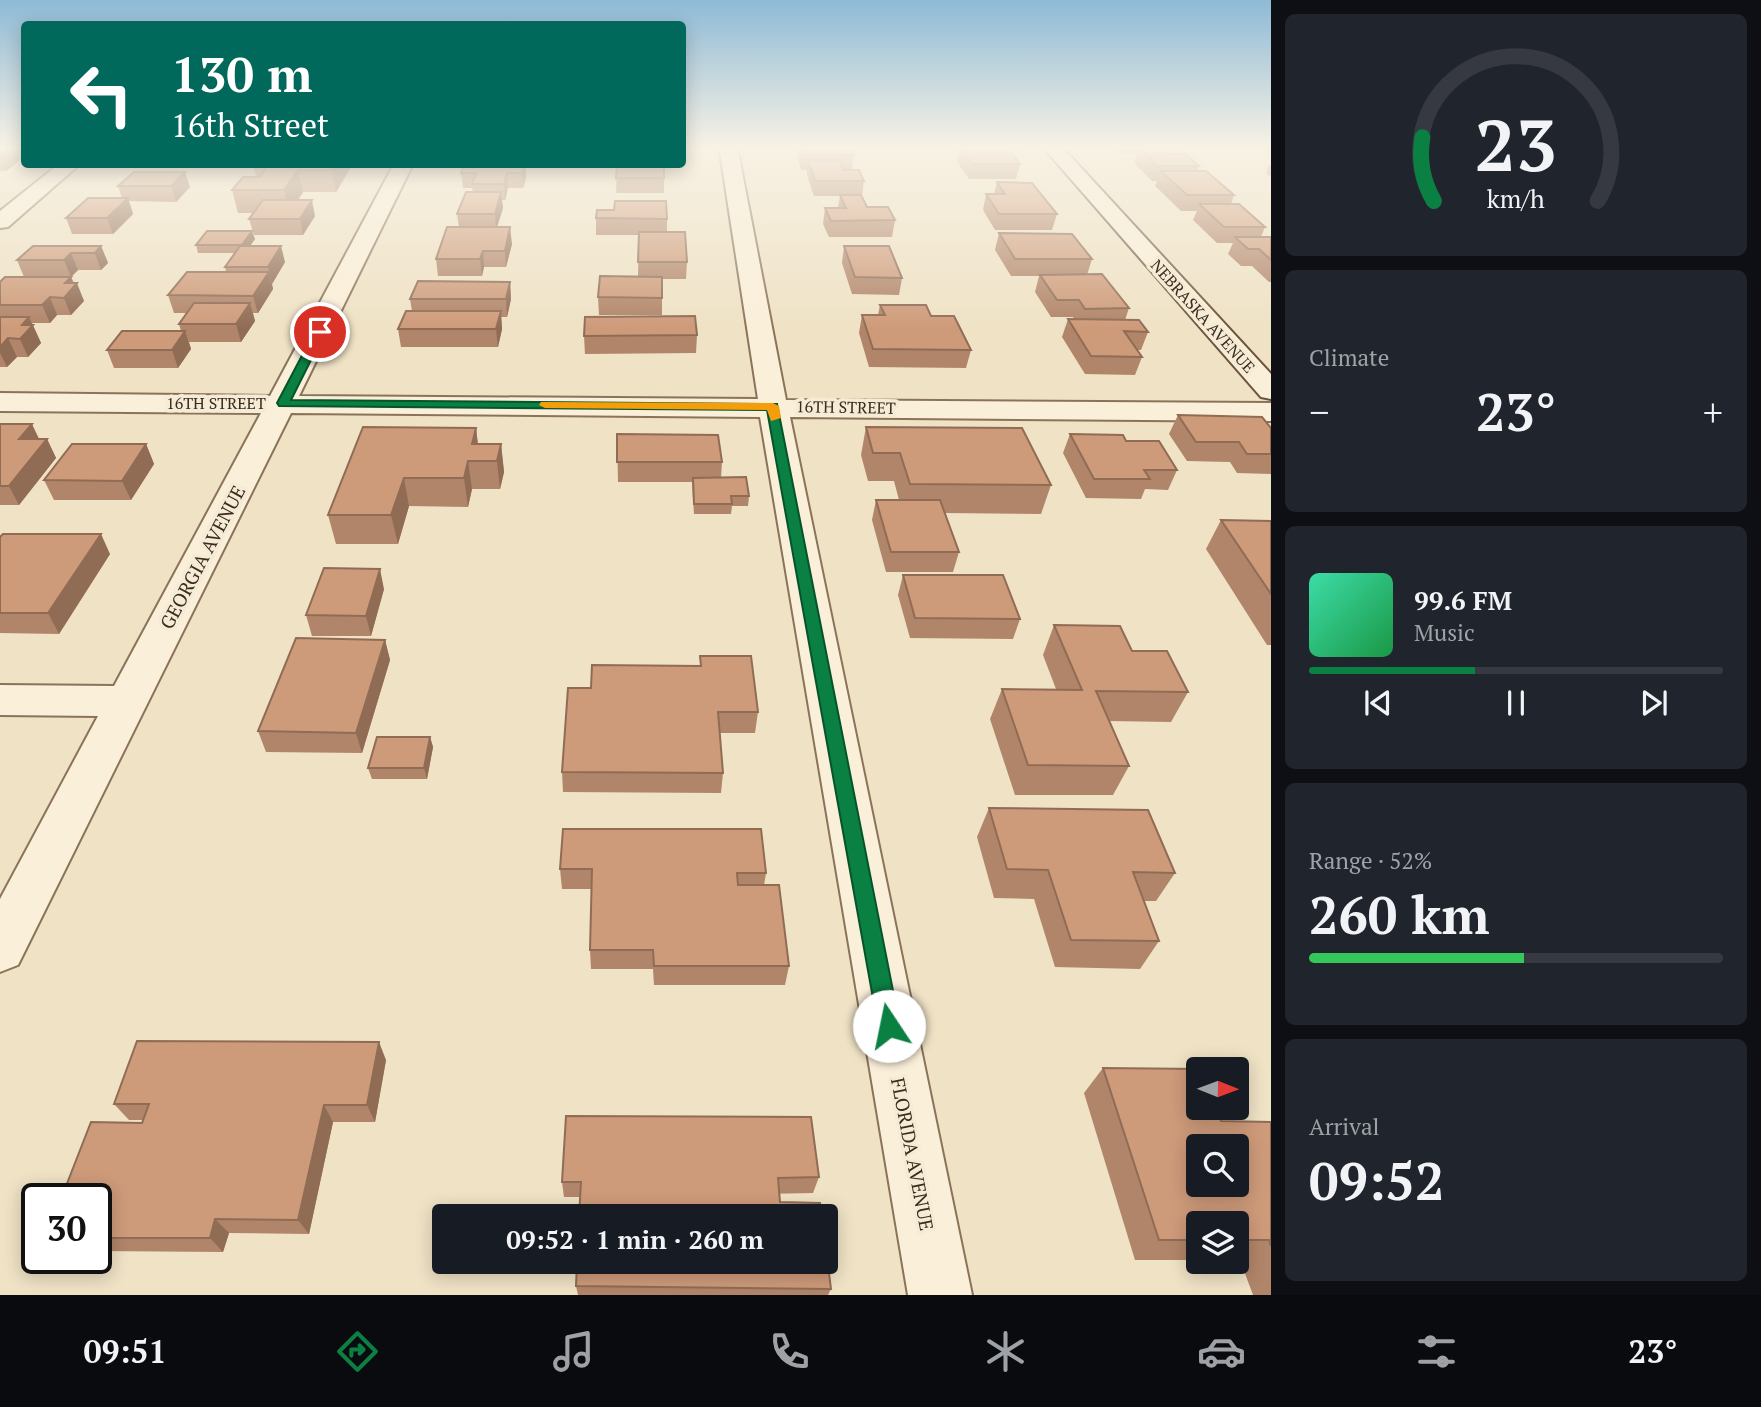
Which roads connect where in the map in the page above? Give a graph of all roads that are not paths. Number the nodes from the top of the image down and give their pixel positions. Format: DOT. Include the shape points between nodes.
graph roads {
  1 [pos="19,206"];
  2 [pos="383,206"];
  3 [pos="738,206"];
  4 [pos="1105,206"];
  5 [pos="0,222"];
  6 [pos="1271,391"];
  7 [pos="0,402"];
  8 [pos="283,403"];
  9 [pos="773,406"];
  10 [pos="1271,412"];
  11 [pos="0,700"];
  12 [pos="126,701"];
  13 [pos="0,949"];
  14 [pos="940,1295"];
  1 -- 5 [label="street"];
  2 -- 8 [label="street, GEORGIA AVENUE"];
  3 -- 9 [label="street, FLORIDA AVENUE"];
  4 -- 6 [label="street, NEBRASKA AVENUE"];
  7 -- 8 [label="street, 16TH STREET"];
  8 -- 9 [label="street, 16TH STREET"];
  8 -- 12 [label="street, GEORGIA AVENUE"];
  9 -- 10 [label="street, 16TH STREET"];
  9 -- 14 [label="street, FLORIDA AVENUE"];
  11 -- 12 [label="street"];
  12 -- 13 [label="street, GEORGIA AVENUE"];
}
